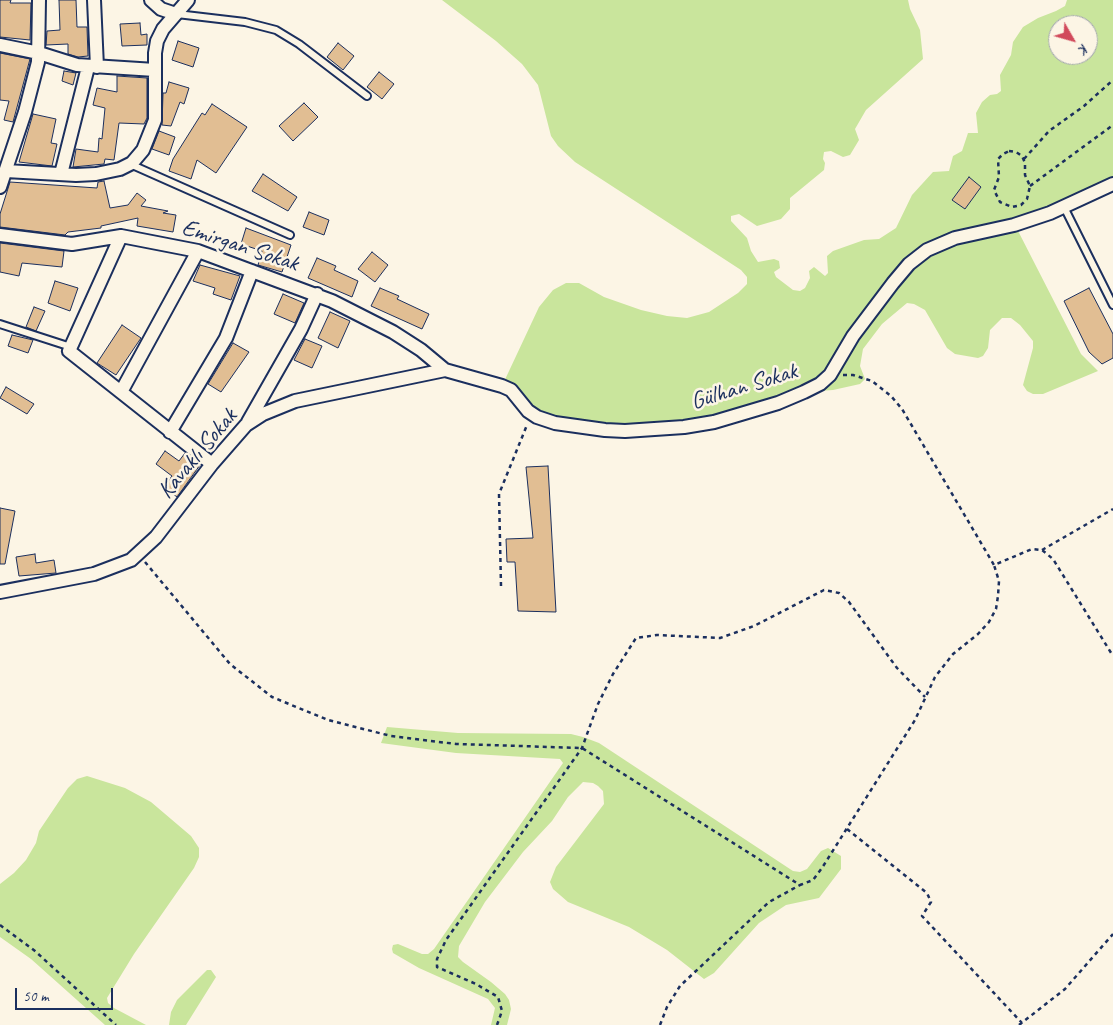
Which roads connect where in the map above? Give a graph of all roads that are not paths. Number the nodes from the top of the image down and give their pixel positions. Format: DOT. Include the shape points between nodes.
graph roads {
  1 [pos="39,0"];
  2 [pos="94,0"];
  3 [pos="151,0"];
  4 [pos="188,0"];
  5 [pos="176,14"];
  6 [pos="0,46"];
  7 [pos="39,53"];
  8 [pos="93,67"];
  9 [pos="155,70"];
  10 [pos="367,96"];
  11 [pos="130,164"];
  12 [pos="6,171"];
  13 [pos="61,174"];
  14 [pos="1113,184"];
  15 [pos="0,187"];
  16 [pos="1064,207"];
  17 [pos="0,235"];
  18 [pos="290,235"];
  19 [pos="121,236"];
  20 [pos="198,251"];
  21 [pos="252,271"];
  22 [pos="317,294"];
  23 [pos="1113,305"];
  24 [pos="0,324"];
  25 [pos="71,347"];
  26 [pos="445,370"];
  27 [pos="121,392"];
  28 [pos="246,425"];
  29 [pos="170,432"];
  30 [pos="212,464"];
  31 [pos="0,592"];
  1 -- 7 [label="street"];
  2 -- 8 [label="street"];
  3 -- 5 [label="street" via="161,9"];
  4 -- 5 [label="street"];
  5 -- 9 [label="street" via="157,41"];
  5 -- 10 [label="lane" via="244,22 276,30"];
  6 -- 7 [label="street"];
  7 -- 8 [label="street" via="66,63"];
  7 -- 12 [label="street"];
  8 -- 9 [label="street"];
  8 -- 13 [label="street"];
  9 -- 11 [label="street" via="155,120 143,150"];
  11 -- 13 [label="street" via="110,172"];
  11 -- 18 [label="lane"];
  12 -- 13 [label="street"];
  12 -- 15 [label="street"];
  14 -- 16 [label="street, Gülhan Sokak"];
  16 -- 23 [label="lane"];
  16 -- 26 [label="street, Gülhan Sokak" via="1014,225 955,238 927,250 893,283 853,336 830,375 820,384 778,403 723,419 684,427 625,431 555,423 532,414 502,386"];
  17 -- 19 [label="street, Emirgan Sokak" via="72,244"];
  19 -- 20 [label="street, Emirgan Sokak"];
  19 -- 25 [label="street"];
  20 -- 21 [label="street, Emirgan Sokak"];
  20 -- 27 [label="street"];
  21 -- 22 [label="street, Emirgan Sokak"];
  21 -- 29 [label="street" via="226,338"];
  22 -- 26 [label="street, Emirgan Sokak" via="393,332"];
  22 -- 28 [label="street" via="302,329"];
  24 -- 25 [label="lane"];
  25 -- 27 [label="street" via="69,351"];
  26 -- 28 [label="street, Kavaklı Sokak" via="296,401 263,414"];
  27 -- 29 [label="street"];
  28 -- 30 [label="street, Kavaklı Sokak"];
  29 -- 30 [label="street"];
  30 -- 31 [label="street, Kavaklı Sokak" via="168,523 138,554 122,565 94,574"];
}
